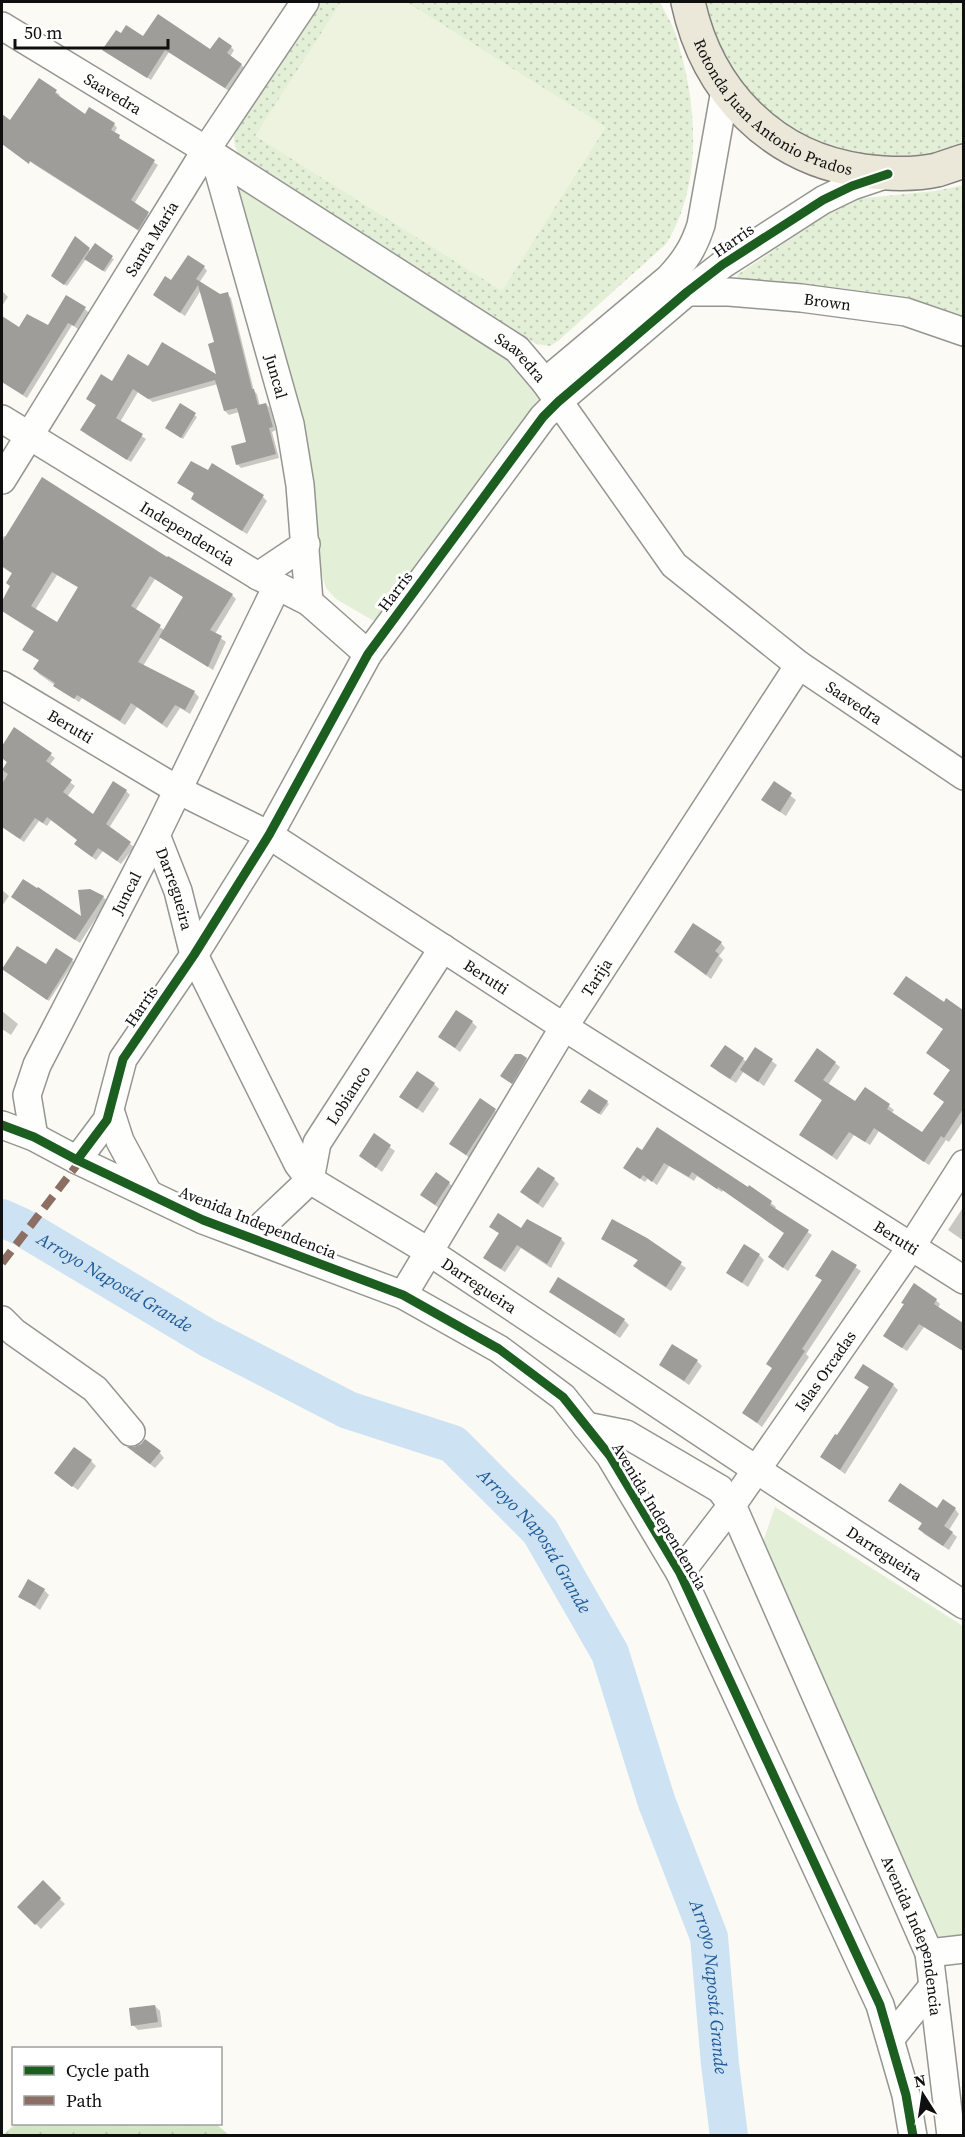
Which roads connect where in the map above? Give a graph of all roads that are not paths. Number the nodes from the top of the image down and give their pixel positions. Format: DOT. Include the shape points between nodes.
graph roads {
  1 [pos="305,2"];
  2 [pos="688,2"];
  3 [pos="2,26"];
  4 [pos="725,90"];
  5 [pos="210,152"];
  6 [pos="963,161"];
  7 [pos="888,174"];
  8 [pos="687,292"];
  9 [pos="963,332"];
  10 [pos="551,392"];
  11 [pos="2,419"];
  12 [pos="28,435"];
  13 [pos="2,480"];
  14 [pos="306,544"];
  15 [pos="268,581"];
  16 [pos="309,602"];
  17 [pos="368,654"];
  18 [pos="799,665"];
  19 [pos="2,685"];
  20 [pos="963,776"];
  21 [pos="178,790"];
  22 [pos="156,835"];
  23 [pos="269,835"];
  24 [pos="443,948"];
  25 [pos="194,955"];
  26 [pos="564,1027"];
  27 [pos="110,1110"];
  28 [pos="2,1125"];
  29 [pos="34,1137"];
  30 [pos="77,1160"];
  31 [pos="963,1164"];
  32 [pos="310,1180"];
  33 [pos="148,1193"];
  34 [pos="251,1236"];
  35 [pos="911,1247"];
  36 [pos="428,1251"];
  37 [pos="963,1281"];
  38 [pos="403,1295"];
  39 [pos="2,1320"];
  40 [pos="586,1426"];
  41 [pos="131,1432"];
  42 [pos="757,1470"];
  43 [pos="732,1505"];
  44 [pos="680,1573"];
  45 [pos="963,1605"];
  46 [pos="963,1949"];
  47 [pos="929,1953"];
  48 [pos="933,1986"];
  49 [pos="891,2038"];
  50 [pos="912,2127"];
  51 [pos="936,2136"];
  52 [pos="951,2136"];
  1 -- 5 [label="street, Santa María"];
  2 -- 4 [label="main road, Rotonda Juan Antonio Prados" via="701,48"];
  3 -- 5 [label="street, Saavedra"];
  4 -- 7 [label="main road, Rotonda Juan Antonio Prados" via="757,124 797,151 841,168"];
  4 -- 10 [label="street, Harris" via="705,208 685,262"];
  5 -- 10 [label="street, Saavedra" via="518,349"];
  5 -- 12 [label="street, Santa María"];
  5 -- 14 [label="street, Juncal" via="290,424"];
  6 -- 7 [label="main road, Rotonda Juan Antonio Prados" via="936,170"];
  7 -- 8 [label="street, Harris" via="823,200"];
  8 -- 9 [label="street, Brown" via="801,298 906,312"];
  8 -- 10 [label="street, Harris"];
  10 -- 17 [label="street, Harris" via="543,417"];
  10 -- 18 [label="street, Saavedra" via="674,565"];
  11 -- 12 [label="street, Independencia"];
  12 -- 13 [label="street, Santa María"];
  12 -- 15 [label="street, Independencia"];
  14 -- 15 [label="street"];
  14 -- 16 [label="street, Juncal"];
  15 -- 16 [label="street, Independencia"];
  15 -- 21 [label="street, Juncal"];
  16 -- 17 [label="street, Independencia"];
  17 -- 23 [label="street, Harris"];
  18 -- 20 [label="street, Saavedra"];
  18 -- 26 [label="street, Tarija"];
  19 -- 21 [label="street, Berutti"];
  21 -- 22 [label="street, Juncal"];
  21 -- 23 [label="street, Berutti"];
  22 -- 25 [label="street, Darregueira" via="178,891"];
  22 -- 29 [label="street, Juncal" via="37,1065 27,1095"];
  23 -- 24 [label="street, Berutti"];
  23 -- 25 [label="street, Harris"];
  24 -- 26 [label="street, Berutti"];
  24 -- 32 [label="street, Lobianco" via="317,1143"];
  25 -- 27 [label="street, Harris" via="123,1059"];
  25 -- 32 [label="street, Darregueira" via="298,1164"];
  26 -- 35 [label="street, Berutti"];
  26 -- 36 [label="street, Tarija"];
  27 -- 30 [label="street, Harris" via="107,1120"];
  27 -- 33 [label="street" via="120,1141"];
  28 -- 29 [label="street, Avenida Independencia"];
  29 -- 30 [label="street, Avenida Independencia"];
  30 -- 33 [label="street, Avenida Independencia"];
  31 -- 35 [label="street, Islas Orcadas"];
  32 -- 34 [label="street"];
  32 -- 36 [label="street, Darregueira"];
  33 -- 34 [label="street, Avenida Independencia" via="203,1220"];
  34 -- 38 [label="street, Avenida Independencia"];
  35 -- 37 [label="street, Berutti"];
  35 -- 42 [label="street, Islas Orcadas"];
  36 -- 38 [label="street, Tarija"];
  36 -- 42 [label="street, Darregueira"];
  38 -- 40 [label="street, Avenida Independencia" via="499,1349 562,1397"];
  39 -- 41 [label="street" via="95,1389"];
  40 -- 43 [label="street, Avenida Independencia" via="626,1434 720,1489"];
  40 -- 44 [label="street, Avenida Independencia" via="609,1456"];
  42 -- 43 [label="street, Islas Orcadas"];
  42 -- 45 [label="street, Darregueira"];
  43 -- 44 [label="street, Islas Orcadas"];
  43 -- 47 [label="street, Avenida Independencia"];
  44 -- 49 [label="street, Avenida Independencia" via="880,2006"];
  46 -- 47 [label="street"];
  47 -- 48 [label="street, Avenida Independencia"];
  48 -- 49 [label="street"];
  48 -- 52 [label="street, Avenida Independencia"];
  49 -- 50 [label="street, Avenida Independencia"];
  50 -- 51 [label="street"];
}
